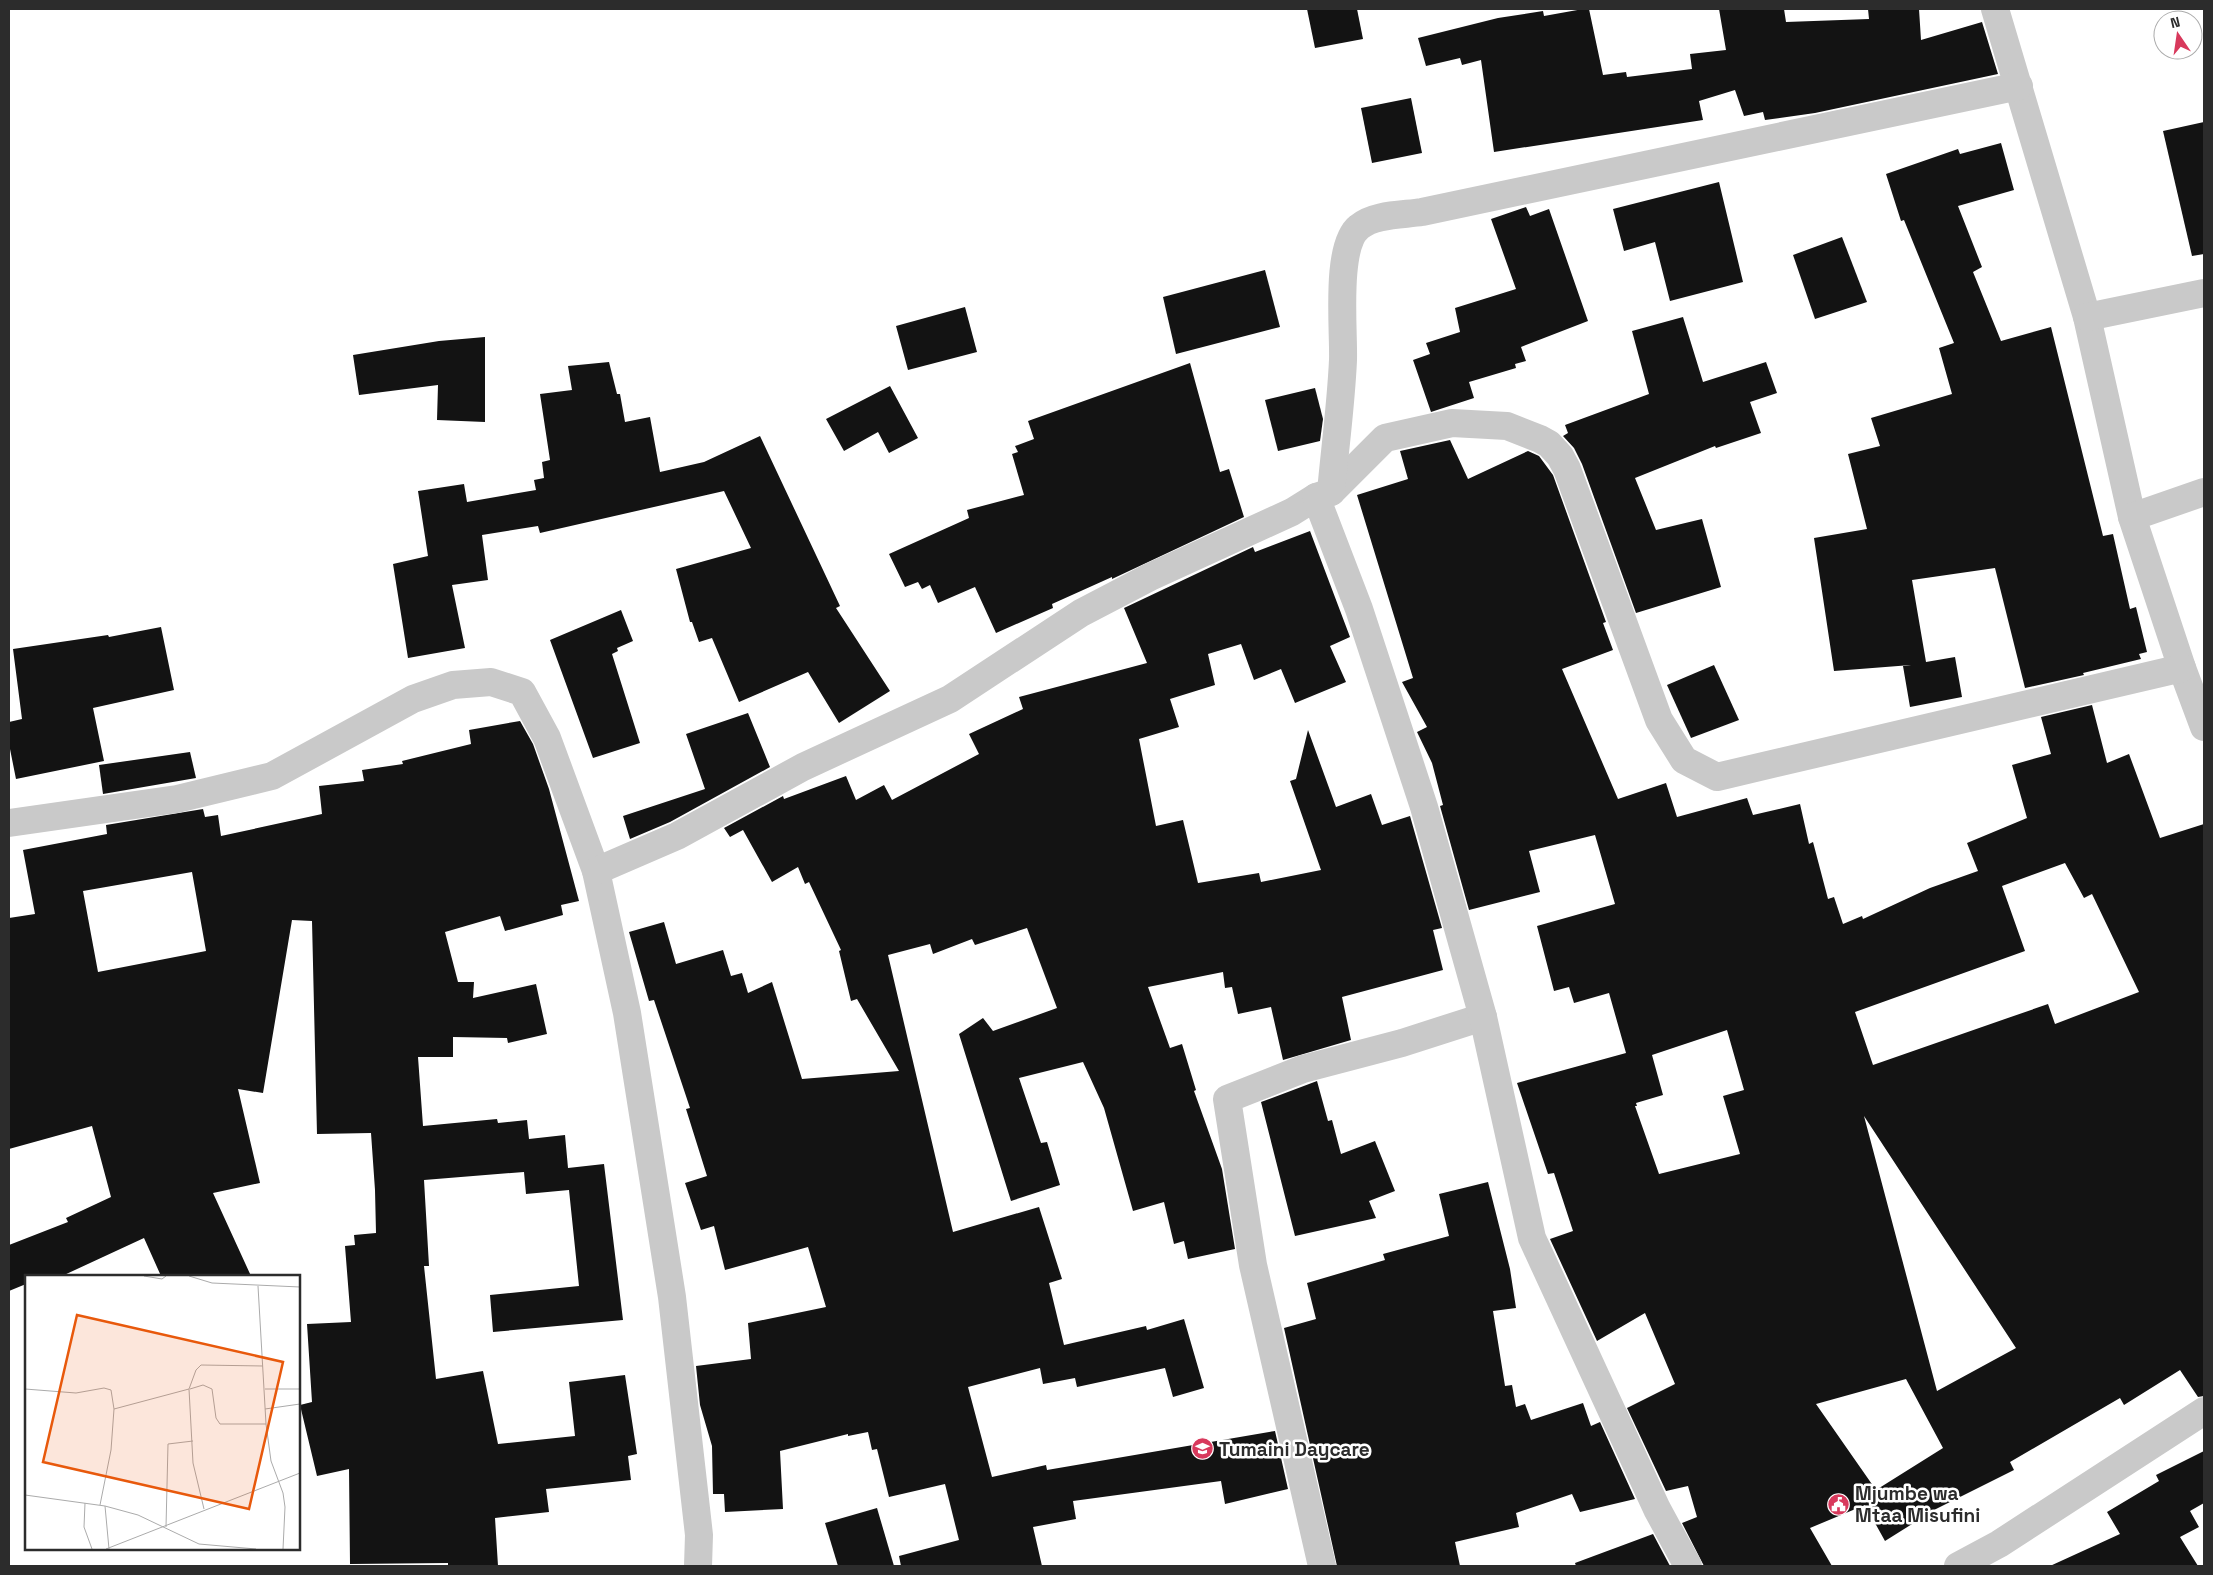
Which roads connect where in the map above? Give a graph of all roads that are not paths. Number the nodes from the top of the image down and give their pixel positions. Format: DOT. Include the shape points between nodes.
graph roads {
  1 [pos="1995,9"];
  2 [pos="2019,86"];
  3 [pos="2204,293"];
  4 [pos="2087,317"];
  5 [pos="2204,492"];
  6 [pos="1324,495"];
  7 [pos="2132,517"];
  8 [pos="2182,668"];
  9 [pos="2204,727"];
  10 [pos="9,823"];
  11 [pos="596,871"];
  12 [pos="1483,1017"];
  13 [pos="2204,1411"];
  14 [pos="698,1566"];
  15 [pos="1322,1566"];
  16 [pos="1688,1566"];
  17 [pos="1958,1566"];
  1 -- 2 [label="street"];
  2 -- 4 [label="street"];
  2 -- 6 [label="street" via="1378,219 1359,226 1350,240 1342,286 1343,359"];
  3 -- 4 [label="street"];
  4 -- 7 [label="street"];
  5 -- 7 [label="street"];
  6 -- 8 [label="street" via="1385,438 1452,423 1507,426 1549,444 1567,470 1659,720 1684,760 1717,777"];
  6 -- 11 [label="street" via="1150,577 1082,614 950,699 803,767 677,836"];
  6 -- 12 [label="street" via="1424,807"];
  7 -- 8 [label="street"];
  8 -- 9 [label="street"];
  10 -- 11 [label="street" via="177,799 272,776 413,699 453,685 491,682 522,692 546,738"];
  11 -- 14 [label="street" via="627,1013 672,1297 699,1535"];
  12 -- 15 [label="street" via="1303,1069 1227,1099 1253,1265"];
  12 -- 16 [label="street" via="1532,1238 1657,1509"];
  13 -- 17 [label="street" via="1999,1544"];
}
